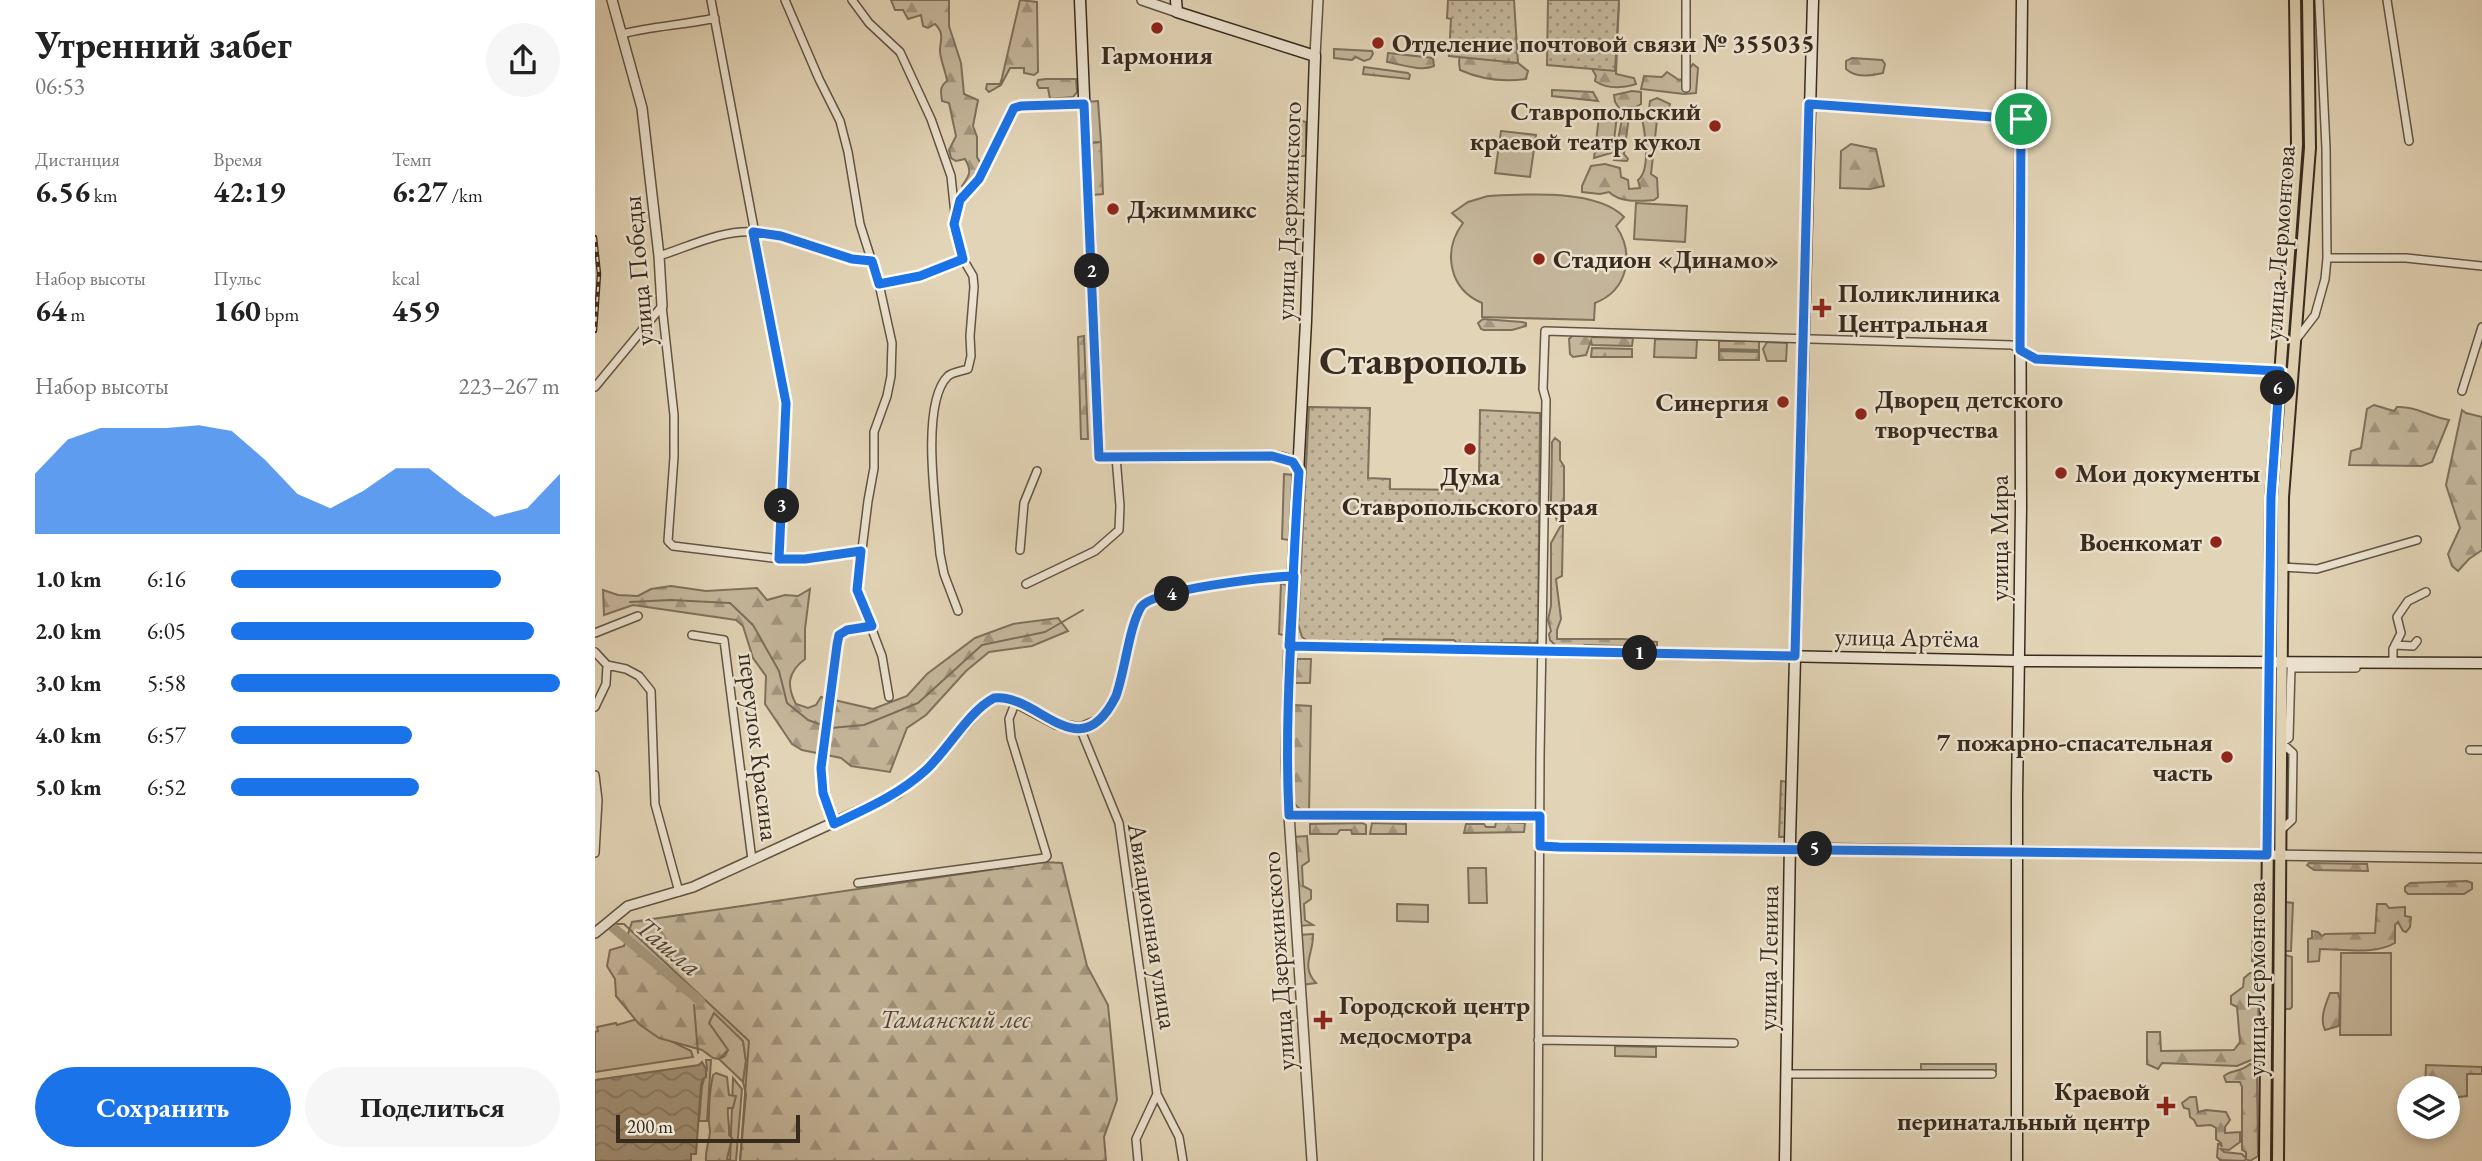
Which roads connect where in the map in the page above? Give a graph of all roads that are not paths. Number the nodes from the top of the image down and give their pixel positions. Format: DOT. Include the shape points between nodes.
graph roads {
  1 [pos="612,0"];
  2 [pos="712,0"];
  3 [pos="785,0"];
  4 [pos="852,0"];
  5 [pos="1080,0"];
  6 [pos="1142,0"];
  7 [pos="1176,0"];
  8 [pos="1318,0"];
  9 [pos="1686,0"];
  10 [pos="1813,0"];
  11 [pos="2022,0"];
  12 [pos="2295,0"];
  13 [pos="2308,0"];
  14 [pos="2319,0"];
  15 [pos="2387,0"];
  16 [pos="1177,12"];
  17 [pos="715,18"];
  18 [pos="622,34"];
  19 [pos="1315,56"];
  20 [pos="1686,88"];
  21 [pos="1084,104"];
  22 [pos="1809,104"];
  23 [pos="2021,119"];
  24 [pos="2409,141"];
  25 [pos="954,224"];
  26 [pos="753,232"];
  27 [pos="659,256"];
  28 [pos="2327,258"];
  29 [pos="963,259"];
  30 [pos="872,261"];
  31 [pos="2482,266"];
  32 [pos="879,284"];
  33 [pos="662,306"];
  34 [pos="2482,327"];
  35 [pos="1803,338"];
  36 [pos="2295,342"];
  37 [pos="2020,350"];
  38 [pos="2280,371"];
  39 [pos="2293,372"];
  40 [pos="595,387"];
  41 [pos="2462,391"];
  42 [pos="1301,423"];
  43 [pos="1272,456"];
  44 [pos="1116,457"];
  45 [pos="1037,471"];
  46 [pos="1299,472"];
  47 [pos="2417,540"];
  48 [pos="1020,550"];
  49 [pos="861,551"];
  50 [pos="779,559"];
  51 [pos="2283,567"];
  52 [pos="1294,576"];
  53 [pos="1027,584"];
  54 [pos="2426,592"];
  55 [pos="958,611"];
  56 [pos="638,616"];
  57 [pos="872,626"];
  58 [pos="595,633"];
  59 [pos="692,635"];
  60 [pos="2417,641"];
  61 [pos="2395,645"];
  62 [pos="1289,646"];
  63 [pos="1542,651"];
  64 [pos="595,652"];
  65 [pos="1795,656"];
  66 [pos="2019,661"];
  67 [pos="2269,662"];
  68 [pos="2282,662"];
  69 [pos="2356,663"];
  70 [pos="2393,663"];
  71 [pos="2482,663"];
  72 [pos="607,665"];
  73 [pos="889,697"];
  74 [pos="1016,701"];
  75 [pos="595,707"];
  76 [pos="1080,728"];
  77 [pos="2281,743"];
  78 [pos="2470,750"];
  79 [pos="2482,750"];
  80 [pos="595,775"];
  81 [pos="1289,815"];
  82 [pos="1540,816"];
  83 [pos="834,824"];
  84 [pos="1540,846"];
  85 [pos="1790,848"];
  86 [pos="2017,852"];
  87 [pos="595,853"];
  88 [pos="2267,855"];
  89 [pos="2280,855"];
  90 [pos="2482,858"];
  91 [pos="753,860"];
  92 [pos="858,883"];
  93 [pos="679,892"];
  94 [pos="595,933"];
  95 [pos="1538,1040"];
  96 [pos="1734,1043"];
  97 [pos="1787,1074"];
  98 [pos="1992,1074"];
  99 [pos="1157,1094"];
  100 [pos="1138,1161"];
  101 [pos="1182,1161"];
  102 [pos="1313,1161"];
  103 [pos="1538,1161"];
  104 [pos="1785,1161"];
  105 [pos="2017,1161"];
  106 [pos="2265,1161"];
  107 [pos="2278,1161"];
  1 -- 18 [label="street, улица Победы"];
  2 -- 17 [label="street"];
  3 -- 30 [label="street" via="840,121"];
  4 -- 25 [label="street" via="900,52 910,71 951,176"];
  5 -- 21 [label="main road"];
  6 -- 16 [label="street"];
  7 -- 16 [label="main road"];
  8 -- 19 [label="street, улица Дзержинского"];
  9 -- 20 [label="street"];
  10 -- 22 [label="main road, улица Ленина"];
  11 -- 23 [label="main road, улица Мира"];
  12 -- 38 [label="main road, улица Лермонтова" via="2297,147"];
  13 -- 36 [label="main road, улица Лермонтова" via="2310,148"];
  14 -- 28 [label="street"];
  15 -- 24 [label="street"];
  16 -- 19 [label="main road"];
  17 -- 18 [label="street"];
  17 -- 26 [label="street"];
  18 -- 27 [label="street, улица Победы" via="642,108"];
  19 -- 42 [label="main road, улица Дзержинского"];
  21 -- 25 [label="street" via="1014,108 979,179 960,200"];
  21 -- 44 [label="main road" via="1099,457"];
  22 -- 23 [label="street"];
  22 -- 35 [label="main road, улица Ленина"];
  23 -- 37 [label="main road, улица Мира"];
  25 -- 29 [label="street"];
  26 -- 27 [label="street" via="725,235"];
  26 -- 30 [label="street"];
  26 -- 50 [label="street" via="786,403"];
  27 -- 33 [label="street, улица Победы"];
  28 -- 31 [label="street" via="2406,258"];
  28 -- 36 [label="street" via="2315,315"];
  29 -- 32 [label="street" via="920,276"];
  29 -- 55 [label="street" via="974,287 971,364 949,375 938,392 931,429 940,554"];
  30 -- 32 [label="street"];
  32 -- 49 [label="street" via="892,358 887,396 874,432 874,468"];
  33 -- 40 [label="street"];
  33 -- 50 [label="street, улица Победы" via="674,415 668,541 673,546"];
  34 -- 41 [label="street"];
  35 -- 37 [label="street" via="2012,345"];
  35 -- 63 [label="street" via="1545,331"];
  35 -- 65 [label="main road, улица Ленина"];
  36 -- 39 [label="main road, улица Лермонтова"];
  37 -- 38 [label="street" via="2036,359"];
  37 -- 66 [label="main road, улица Мира"];
  38 -- 39 [label="street"];
  38 -- 67 [label="main road, улица Лермонтова" via="2271,474"];
  39 -- 51 [label="main road, улица Лермонтова" via="2284,473"];
  42 -- 43 [label="main road, улица Дзержинского" via="1294,449"];
  42 -- 46 [label="main road, улица Дзержинского"];
  43 -- 44 [label="main road"];
  43 -- 46 [label="main road" via="1289,460"];
  44 -- 53 [label="street" via="1119,530 1095,551"];
  45 -- 48 [label="street" via="1024,503"];
  46 -- 52 [label="main road, улица Дзержинского"];
  47 -- 51 [label="street" via="2317,569"];
  49 -- 50 [label="street"];
  49 -- 57 [label="street" via="857,590"];
  51 -- 68 [label="main road, улица Лермонтова"];
  52 -- 62 [label="main road, улица Дзержинского"];
  52 -- 76 [label="street" via="1189,589 1143,604 1111,706 1097,721"];
  54 -- 61 [label="street" via="2408,601 2397,617 2401,634"];
  56 -- 58 [label="street"];
  57 -- 73 [label="street"];
  57 -- 83 [label="street" via="839,635 821,768 823,793"];
  59 -- 91 [label="street, переулок Красина" via="724,640"];
  60 -- 61 [label="street" via="2413,646"];
  61 -- 70 [label="street"];
  62 -- 63 [label="main road, улица Артёма"];
  62 -- 81 [label="street, улица Дзержинского"];
  63 -- 65 [label="main road, улица Артёма"];
  63 -- 82 [label="street"];
  64 -- 72 [label="street"];
  65 -- 66 [label="main road, улица Артёма"];
  65 -- 85 [label="main road, улица Ленина"];
  66 -- 67 [label="main road, улица Артёма"];
  66 -- 86 [label="main road, улица Мира"];
  67 -- 68 [label="main road, улица Артёма"];
  67 -- 88 [label="main road, улица Лермонтова"];
  68 -- 69 [label="main road, улица Артёма"];
  68 -- 77 [label="main road, улица Лермонтова"];
  69 -- 70 [label="main road, улица Артёма"];
  69 -- 77 [label="street" via="2356,668 2291,668 2289,738"];
  70 -- 71 [label="main road, улица Артёма"];
  72 -- 75 [label="street" via="606,684"];
  72 -- 93 [label="street" via="632,671 651,691 655,804"];
  74 -- 76 [label="street" via="1056,724"];
  74 -- 83 [label="street" via="1001,697 987,702 911,783"];
  74 -- 92 [label="street" via="1009,719 1011,738 1047,856"];
  76 -- 99 [label="street, Авиационная улица" via="1119,823"];
  77 -- 89 [label="main road, улица Лермонтова"];
  78 -- 79 [label="street"];
  80 -- 87 [label="street"];
  81 -- 82 [label="street"];
  81 -- 102 [label="street, улица Дзержинского"];
  82 -- 84 [label="street"];
  83 -- 91 [label="street"];
  84 -- 85 [label="street"];
  84 -- 95 [label="street"];
  85 -- 86 [label="street"];
  85 -- 97 [label="main road, улица Ленина"];
  86 -- 88 [label="street"];
  86 -- 105 [label="main road, улица Мира"];
  88 -- 89 [label="street"];
  88 -- 106 [label="main road, улица Лермонтова"];
  89 -- 90 [label="street"];
  89 -- 107 [label="main road, улица Лермонтова"];
  91 -- 93 [label="street"];
  93 -- 94 [label="street" via="628,906"];
  95 -- 96 [label="street"];
  95 -- 103 [label="street"];
  97 -- 98 [label="street"];
  97 -- 104 [label="main road, улица Ленина"];
  99 -- 100 [label="street" via="1136,1139"];
  99 -- 101 [label="street, Авиационная улица" via="1179,1137"];
}
